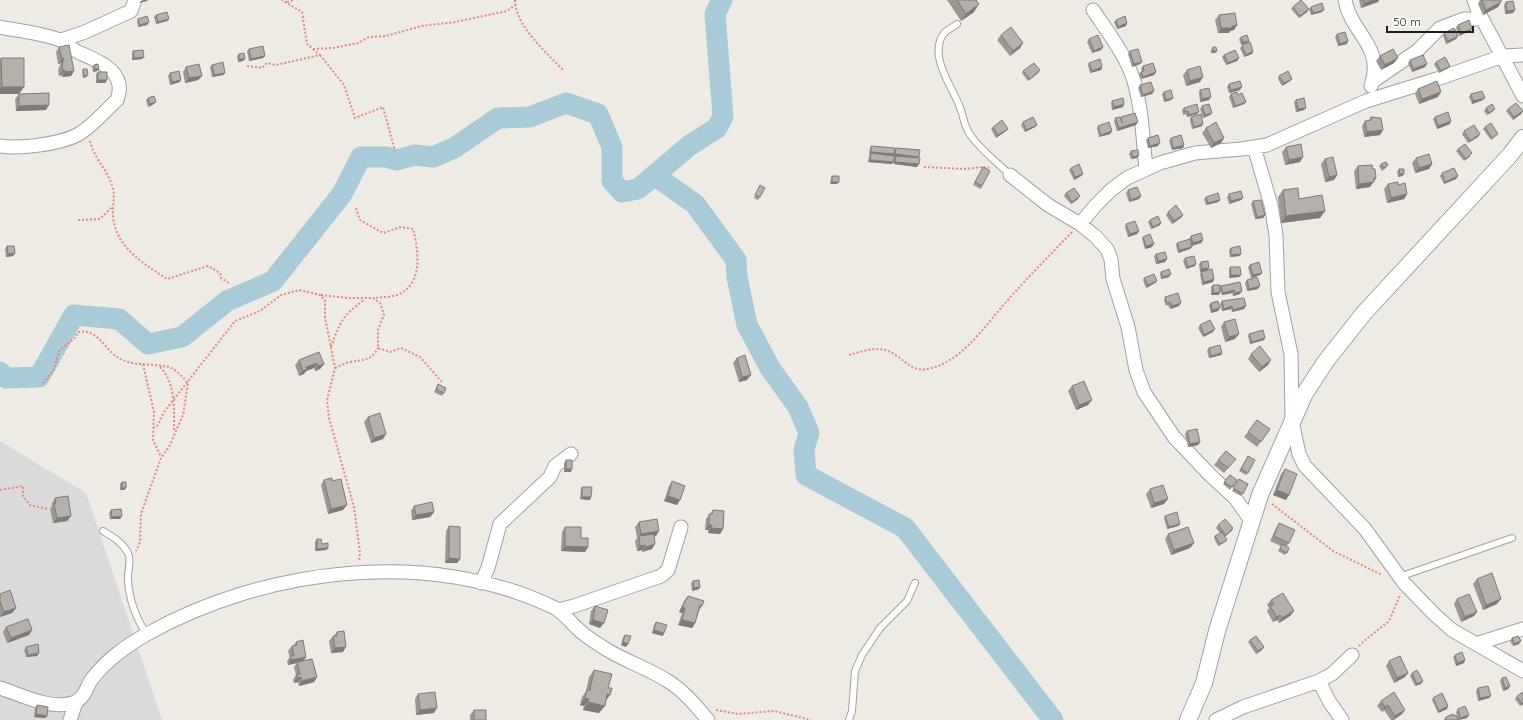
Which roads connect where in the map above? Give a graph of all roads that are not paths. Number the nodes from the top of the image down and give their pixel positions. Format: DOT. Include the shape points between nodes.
graph roads {
  1 [pos="135,0"];
  2 [pos="1345,0"];
  3 [pos="1474,0"];
  4 [pos="1093,10"];
  5 [pos="1482,19"];
  6 [pos="957,24"];
  7 [pos="0,27"];
  8 [pos="61,40"];
  9 [pos="1523,55"];
  10 [pos="1503,56"];
  11 [pos="1372,82"];
  12 [pos="1523,96"];
  13 [pos="1366,101"];
  14 [pos="1523,138"];
  15 [pos="0,146"];
  16 [pos="1254,148"];
  17 [pos="1146,169"];
  18 [pos="1010,175"];
  19 [pos="1080,224"];
  20 [pos="1292,421"];
  21 [pos="570,454"];
  22 [pos="1252,522"];
  23 [pos="681,527"];
  24 [pos="103,531"];
  25 [pos="1512,538"];
  26 [pos="1402,580"];
  27 [pos="481,583"];
  28 [pos="915,583"];
  29 [pos="558,610"];
  30 [pos="1523,629"];
  31 [pos="147,635"];
  32 [pos="1476,644"];
  33 [pos="1352,655"];
  34 [pos="1523,671"];
  35 [pos="1319,681"];
  36 [pos="0,688"];
  37 [pos="76,702"];
  38 [pos="70,720"];
  39 [pos="708,720"];
  40 [pos="848,720"];
  41 [pos="1188,720"];
  42 [pos="1216,720"];
  43 [pos="1342,720"];
  1 -- 8 [label="street" via="130,11"];
  2 -- 11 [label="street" via="1356,27 1368,42 1374,58"];
  3 -- 5 [label="street"];
  4 -- 17 [label="street" via="1115,43 1133,80 1142,121"];
  5 -- 10 [label="street"];
  5 -- 11 [label="street" via="1464,19 1440,28 1417,51"];
  6 -- 18 [label="lane" via="944,33 939,47 940,62 960,107 964,125 973,138"];
  7 -- 8 [label="street"];
  8 -- 15 [label="street" via="76,51 106,64 119,84 120,93 117,100 81,133 66,139 33,146"];
  9 -- 10 [label="street"];
  10 -- 12 [label="street"];
  10 -- 13 [label="street"];
  11 -- 13 [label="street"];
  13 -- 16 [label="street" via="1288,136"];
  14 -- 20 [label="street" via="1364,313 1313,380"];
  16 -- 17 [label="street" via="1195,153"];
  16 -- 20 [label="street" via="1271,205 1276,235 1278,292 1291,354"];
  17 -- 19 [label="street" via="1110,190"];
  18 -- 19 [label="street" via="1048,205"];
  19 -- 22 [label="street" via="1096,236 1107,249 1128,327 1136,370 1144,392 1174,438 1235,498"];
  20 -- 22 [label="street" via="1260,495"];
  20 -- 26 [label="street" via="1299,454 1305,466 1365,529"];
  21 -- 27 [label="street" via="555,466 550,477 500,524 488,568"];
  22 -- 41 [label="street" via="1204,682"];
  23 -- 29 [label="street" via="668,570 660,576"];
  24 -- 31 [label="lane" via="121,542 129,554 128,579 132,603 136,618"];
  25 -- 26 [label="lane"];
  26 -- 32 [label="street" via="1452,630"];
  27 -- 29 [label="street"];
  27 -- 31 [label="street" via="406,571 310,579 209,604"];
  28 -- 40 [label="lane" via="907,601 880,628 862,655 855,671 852,711"];
  29 -- 39 [label="street" via="602,647 672,684"];
  30 -- 32 [label="street"];
  31 -- 37 [label="street" via="121,650 101,667 90,681 85,694"];
  32 -- 34 [label="street"];
  33 -- 35 [label="street" via="1332,674"];
  35 -- 42 [label="street" via="1243,707"];
  35 -- 43 [label="street"];
  36 -- 37 [label="street" via="61,706"];
  37 -- 38 [label="street"];
}
